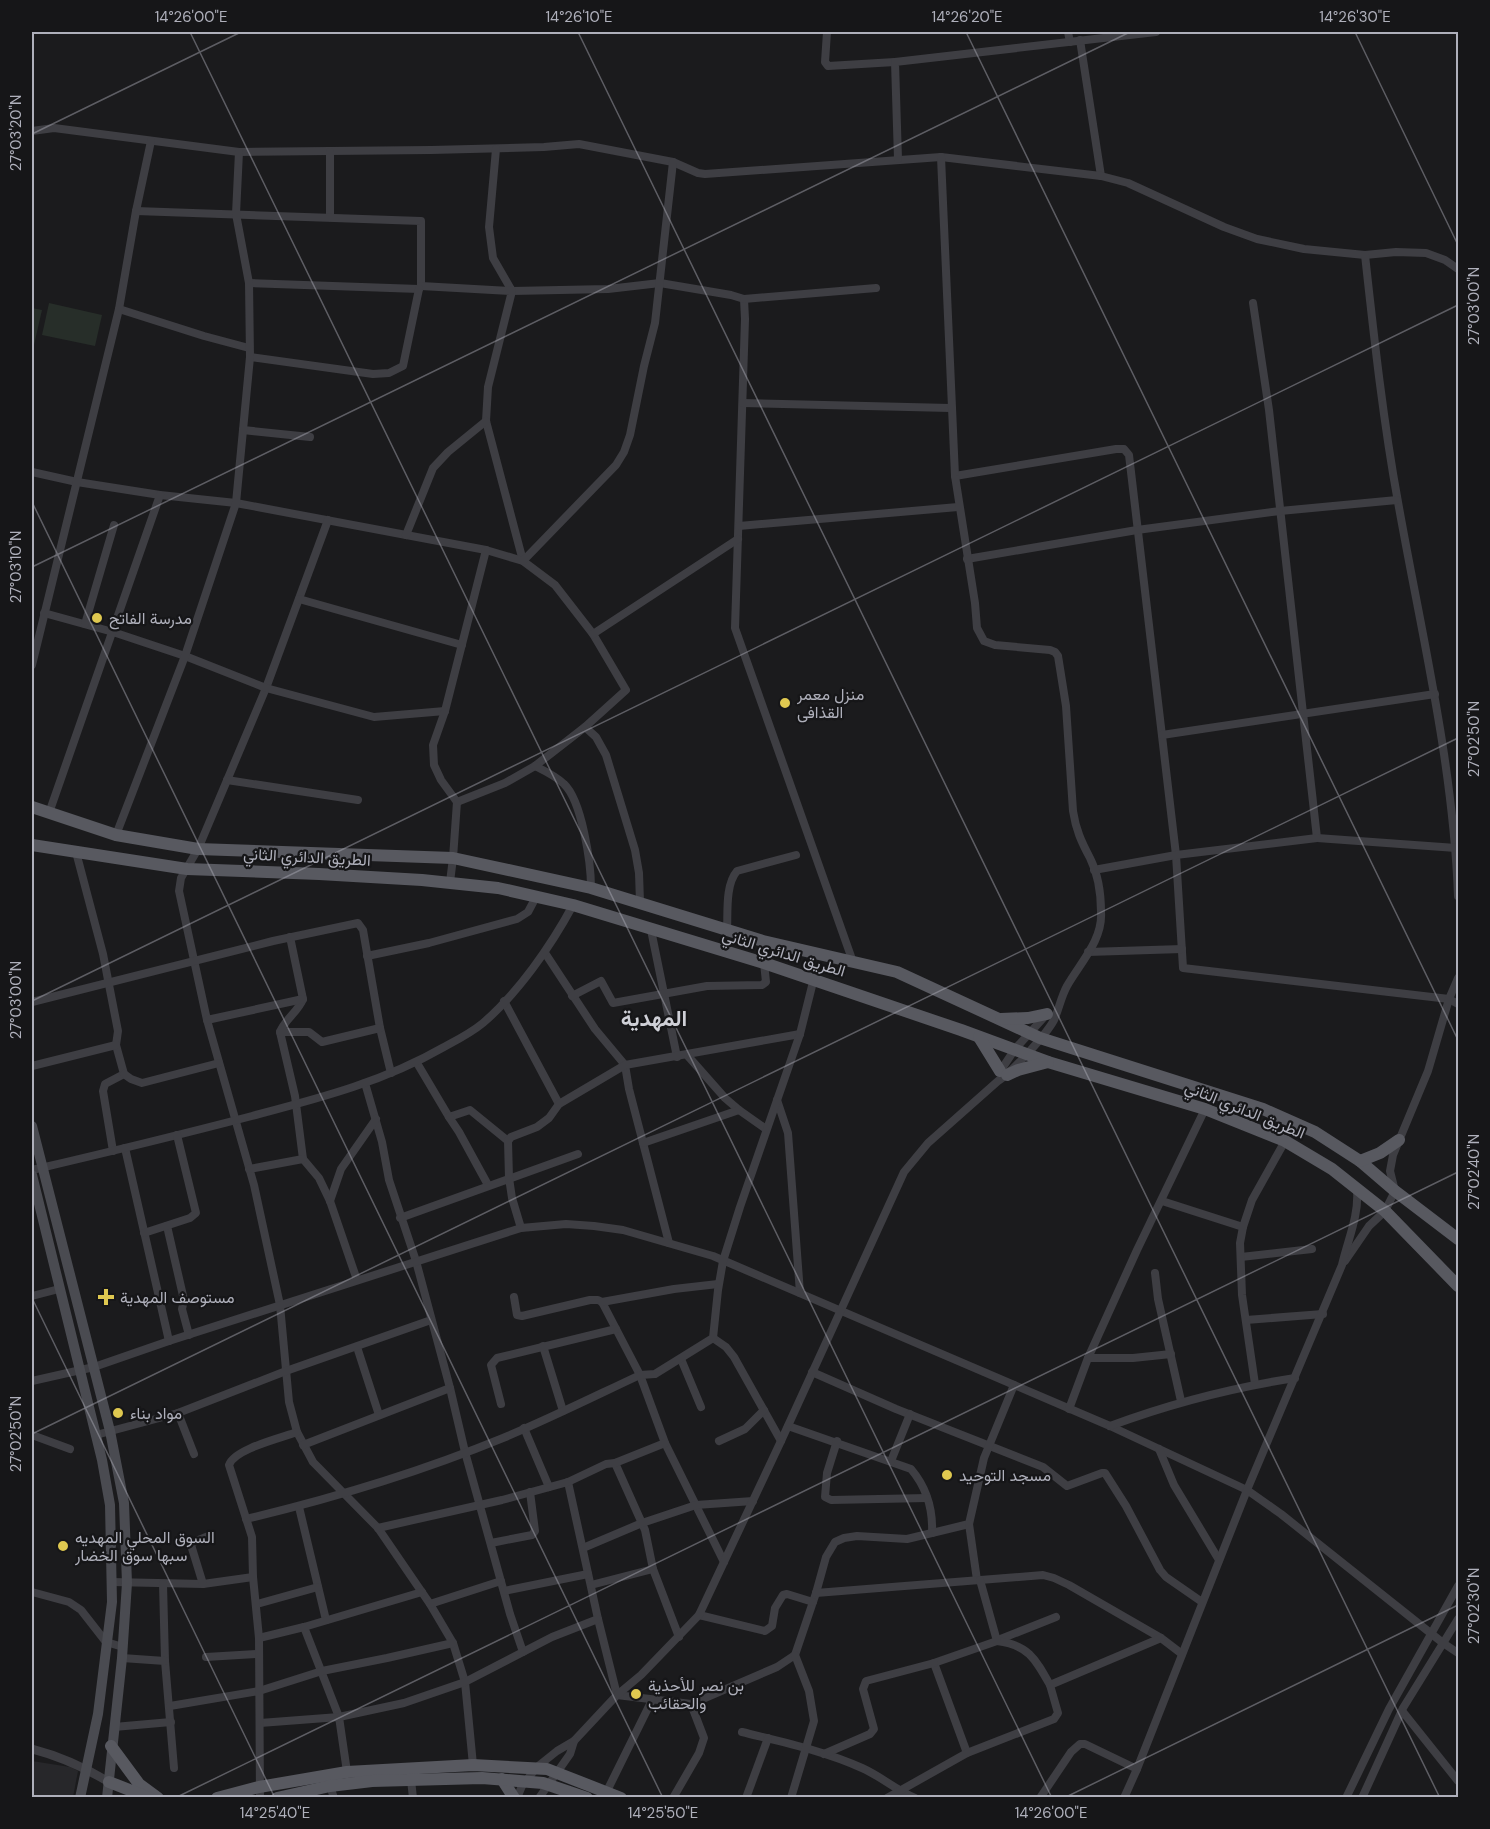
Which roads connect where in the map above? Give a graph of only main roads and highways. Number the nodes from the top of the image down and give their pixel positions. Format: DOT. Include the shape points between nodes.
graph roads {
  1 [pos="32,807"];
  2 [pos="34,848"];
  3 [pos="1047,1014"];
  4 [pos="996,1019"];
  5 [pos="979,1036"];
  6 [pos="1048,1062"];
  7 [pos="32,1126"];
  8 [pos="1398,1140"];
  9 [pos="1360,1161"];
  10 [pos="32,1175"];
  11 [pos="33,1190"];
  12 [pos="1458,1239"];
  13 [pos="1458,1287"];
  14 [pos="111,1746"];
  15 [pos="502,1779"];
  16 [pos="109,1782"];
  17 [pos="259,1792"];
  18 [pos="332,1792"];
  19 [pos="80,1797"];
  20 [pos="108,1797"];
  21 [pos="150,1797"];
  22 [pos="158,1797"];
  23 [pos="217,1797"];
  24 [pos="277,1797"];
  25 [pos="516,1797"];
  26 [pos="586,1797"];
  27 [pos="621,1797"];
  1 -- 4 [label="main road, الطريق الدائري الثاني" via="116,835 198,849 453,858 591,888 727,931 897,972"];
  2 -- 5 [label="main road, الطريق الدائري الثاني" via="187,869 450,882 498,888 573,905 813,978"];
  3 -- 4 [label="main road"];
  4 -- 9 [label="main road, الطريق الدائري الثاني" via="1263,1109 1315,1132"];
  5 -- 6 [label="main road, الطريق الدائري الثاني"];
  5 -- 6 [label="main road" via="1001,1076"];
  6 -- 13 [label="main road, الطريق الدائري الثاني" via="1205,1109 1285,1141 1332,1169 1385,1211"];
  7 -- 14 [label="main road" via="110,1431 124,1503 127,1583"];
  8 -- 9 [label="main road"];
  9 -- 12 [label="main road, الطريق الدائري الثاني"];
  10 -- 11 [label="main road"];
  11 -- 19 [label="main road" via="96,1435 110,1505 112,1602 98,1714"];
  14 -- 16 [label="main road"];
  14 -- 22 [label="main road" via="139,1784"];
  15 -- 18 [label="main road" via="372,1781"];
  15 -- 25 [label="main road"];
  15 -- 26 [label="main road" via="548,1784"];
  16 -- 20 [label="main road"];
  16 -- 21 [label="main road"];
  17 -- 23 [label="main road"];
  17 -- 27 [label="main road" via="347,1772 473,1766 558,1771"];
  18 -- 24 [label="main road"];
}
